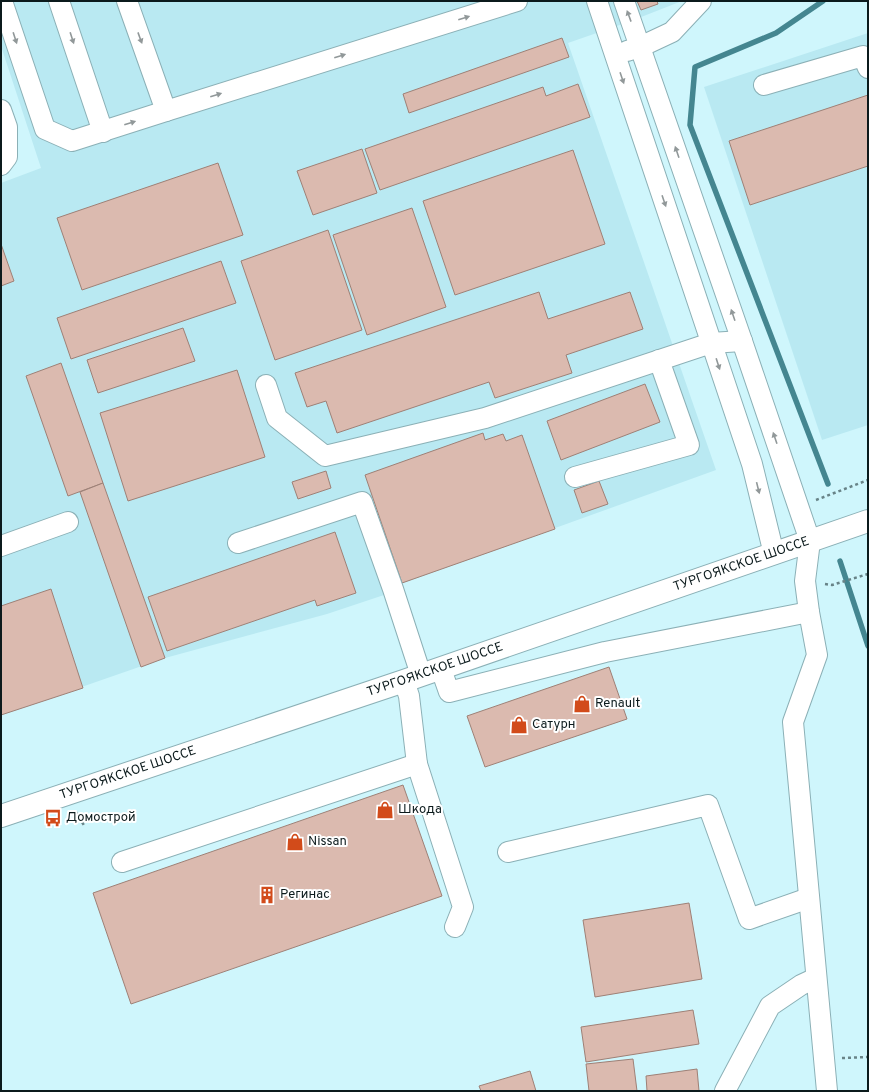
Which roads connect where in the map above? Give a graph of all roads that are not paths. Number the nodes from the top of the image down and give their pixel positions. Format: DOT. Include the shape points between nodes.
graph roads {
  1 [pos="2,1"];
  2 [pos="59,1"];
  3 [pos="127,1"];
  4 [pos="517,1"];
  5 [pos="597,1"];
  6 [pos="624,1"];
  7 [pos="701,1"];
  8 [pos="640,47"];
  9 [pos="615,55"];
  10 [pos="868,68"];
  11 [pos="764,85"];
  12 [pos="1,110"];
  13 [pos="166,111"];
  14 [pos="103,132"];
  15 [pos="1,165"];
  16 [pos="742,341"];
  17 [pos="711,343"];
  18 [pos="659,360"];
  19 [pos="266,385"];
  20 [pos="575,477"];
  21 [pos="868,521"];
  22 [pos="68,522"];
  23 [pos="810,541"];
  24 [pos="238,543"];
  25 [pos="1,546"];
  26 [pos="774,554"];
  27 [pos="809,612"];
  28 [pos="422,675"];
  29 [pos="417,764"];
  30 [pos="1,816"];
  31 [pos="508,852"];
  32 [pos="122,862"];
  33 [pos="809,898"];
  34 [pos="455,927"];
  35 [pos="816,978"];
  36 [pos="725,1091"];
  37 [pos="827,1091"];
  1 -- 14 [label="lane, one-way" via="45,129 72,141"];
  2 -- 14 [label="lane, one-way"];
  3 -- 13 [label="lane, one-way"];
  13 -- 4 [label="lane, one-way"];
  5 -- 9 [label="lane"];
  8 -- 6 [label="lane, one-way"];
  7 -- 8 [label="lane" via="672,32"];
  8 -- 9 [label="lane"];
  16 -- 8 [label="lane, one-way"];
  9 -- 17 [label="lane, one-way"];
  10 -- 11 [label="lane" via="863,56"];
  12 -- 15 [label="lane" via="7,127 7,157"];
  14 -- 13 [label="lane, one-way"];
  16 -- 17 [label="lane"];
  23 -- 16 [label="lane, one-way"];
  17 -- 18 [label="lane"];
  17 -- 26 [label="lane, one-way" via="752,464"];
  18 -- 19 [label="lane" via="485,418 325,456 277,418"];
  18 -- 20 [label="lane" via="688,444"];
  21 -- 23 [label="main road, ТУРГОЯКСКОЕ ШОССЕ"];
  22 -- 25 [label="lane"];
  23 -- 26 [label="main road, ТУРГОЯКСКОЕ ШОССЕ"];
  23 -- 27 [label="lane" via="805,581"];
  24 -- 28 [label="lane" via="362,502"];
  26 -- 28 [label="main road, ТУРГОЯКСКОЕ ШОССЕ"];
  27 -- 28 [label="lane" via="605,652 449,692"];
  27 -- 33 [label="lane" via="817,655 793,722"];
  28 -- 29 [label="lane" via="409,696"];
  28 -- 30 [label="main road, ТУРГОЯКСКОЕ ШОССЕ"];
  29 -- 32 [label="lane"];
  29 -- 34 [label="lane" via="463,907"];
  31 -- 33 [label="lane" via="708,805 749,919"];
  33 -- 35 [label="lane"];
  35 -- 36 [label="lane" via="770,1006"];
  35 -- 37 [label="lane"];
}
